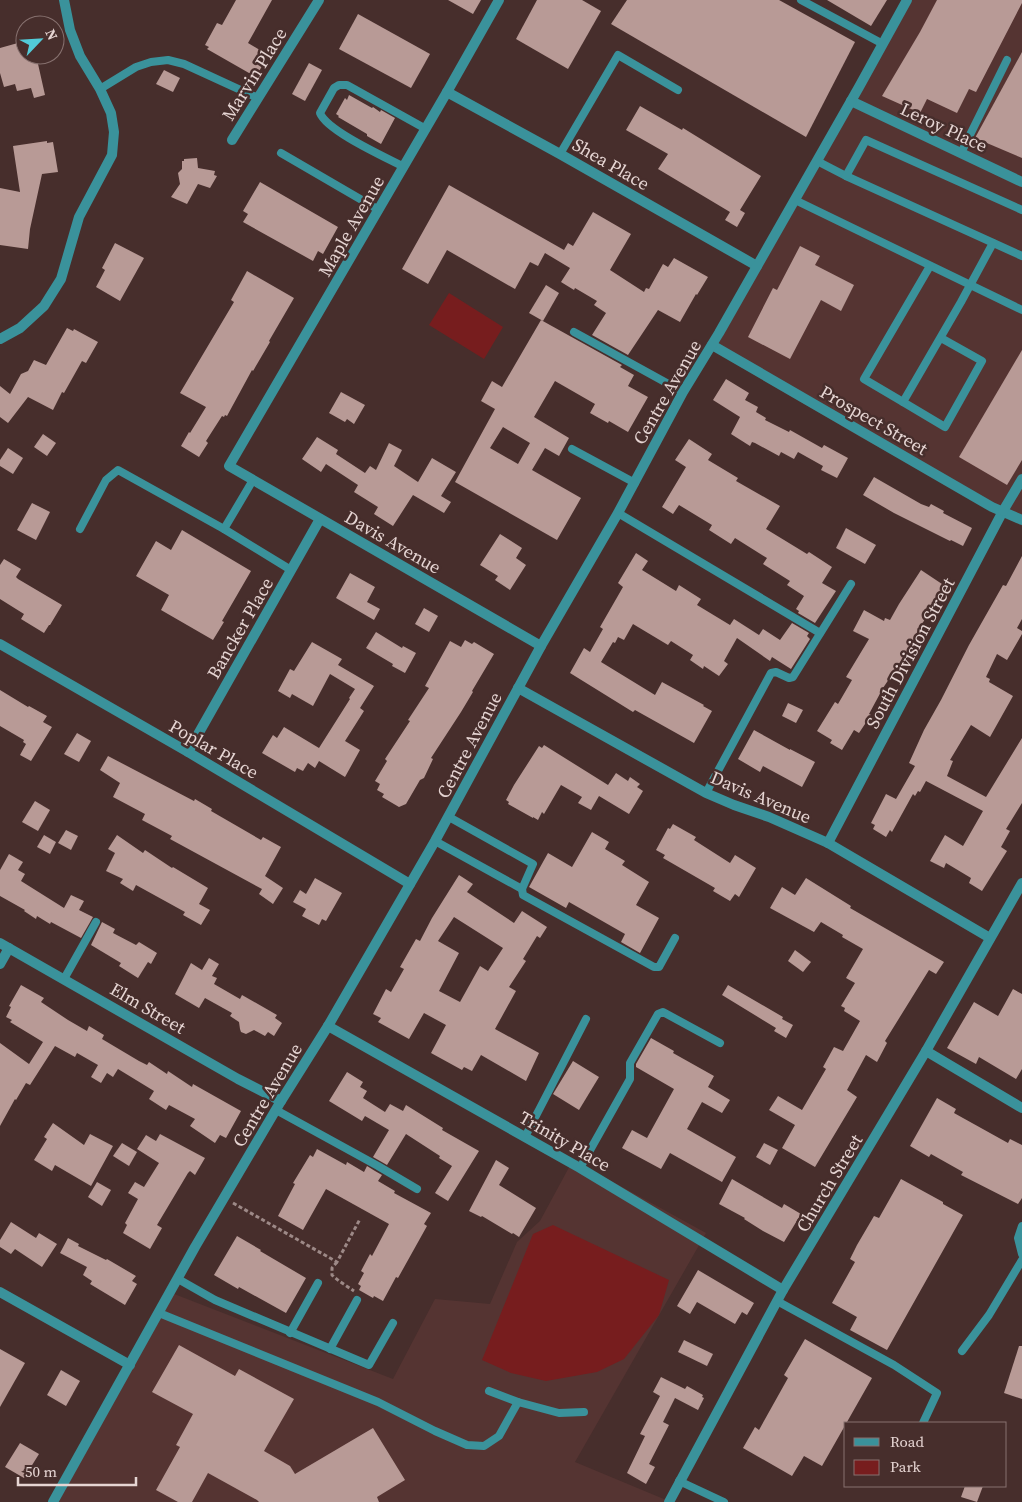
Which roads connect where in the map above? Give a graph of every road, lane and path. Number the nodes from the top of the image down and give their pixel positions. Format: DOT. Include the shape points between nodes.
graph roads {
  1 [pos="64,0"];
  2 [pos="319,0"];
  3 [pos="499,0"];
  4 [pos="801,0"];
  5 [pos="907,0"];
  6 [pos="883,44"];
  7 [pos="1007,60"];
  8 [pos="100,89"];
  9 [pos="678,90"];
  10 [pos="448,92"];
  11 [pos="258,98"];
  12 [pos="851,101"];
  13 [pos="426,129"];
  14 [pos="232,140"];
  15 [pos="281,153"];
  16 [pos="961,153"];
  17 [pos="560,154"];
  18 [pos="817,161"];
  19 [pos="404,167"];
  20 [pos="846,176"];
  21 [pos="1022,182"];
  22 [pos="795,200"];
  23 [pos="379,210"];
  24 [pos="1022,210"];
  25 [pos="993,243"];
  26 [pos="1022,256"];
  27 [pos="757,266"];
  28 [pos="930,266"];
  29 [pos="970,286"];
  30 [pos="1022,310"];
  31 [pos="574,332"];
  32 [pos="941,338"];
  33 [pos="0,339"];
  34 [pos="712,346"];
  35 [pos="683,392"];
  36 [pos="903,402"];
  37 [pos="572,449"];
  38 [pos="228,466"];
  39 [pos="1022,479"];
  40 [pos="253,480"];
  41 [pos="635,483"];
  42 [pos="1003,511"];
  43 [pos="618,514"];
  44 [pos="320,519"];
  45 [pos="1022,520"];
  46 [pos="224,529"];
  47 [pos="80,530"];
  48 [pos="291,570"];
  49 [pos="851,584"];
  50 [pos="820,633"];
  51 [pos="0,644"];
  52 [pos="541,646"];
  53 [pos="518,688"];
  54 [pos="188,752"];
  55 [pos="706,793"];
  56 [pos="449,817"];
  57 [pos="435,841"];
  58 [pos="828,843"];
  59 [pos="1022,882"];
  60 [pos="410,884"];
  61 [pos="522,889"];
  62 [pos="96,922"];
  63 [pos="675,938"];
  64 [pos="990,938"];
  65 [pos="5,946"];
  66 [pos="0,964"];
  67 [pos="64,979"];
  68 [pos="586,1019"];
  69 [pos="328,1026"];
  70 [pos="720,1044"];
  71 [pos="926,1051"];
  72 [pos="278,1105"];
  73 [pos="1022,1108"];
  74 [pos="525,1137"];
  75 [pos="580,1168"];
  76 [pos="417,1189"];
  77 [pos="224,1198"];
  78 [pos="360,1219"];
  79 [pos="1022,1226"];
  80 [pos="1022,1254"];
  81 [pos="1022,1260"];
  82 [pos="337,1262"];
  83 [pos="178,1279"];
  84 [pos="318,1283"];
  85 [pos="783,1290"];
  86 [pos="0,1292"];
  87 [pos="357,1300"];
  88 [pos="777,1301"];
  89 [pos="159,1313"];
  90 [pos="393,1323"];
  91 [pos="290,1332"];
  92 [pos="330,1349"];
  93 [pos="962,1351"];
  94 [pos="130,1365"];
  95 [pos="489,1391"];
  96 [pos="518,1402"];
  97 [pos="584,1412"];
  98 [pos="923,1422"];
  99 [pos="680,1481"];
  100 [pos="53,1502"];
  101 [pos="669,1502"];
  102 [pos="724,1502"];
  1 -- 8 [label="street" via="80,56"];
  2 -- 11 [label="street, Marvin Place"];
  3 -- 10 [label="street, Maple Avenue"];
  4 -- 6 [label="lane"];
  5 -- 6 [label="street, Centre Avenue"];
  6 -- 12 [label="street, Centre Avenue"];
  7 -- 16 [label="lane"];
  8 -- 11 [label="lane" via="136,67 168,60 184,64"];
  8 -- 33 [label="street" via="111,113 114,132 112,155 79,217 61,279 44,306 20,328"];
  9 -- 17 [label="lane" via="618,55"];
  10 -- 13 [label="street, Maple Avenue"];
  10 -- 17 [label="street, Shea Place"];
  11 -- 14 [label="street, Marvin Place"];
  12 -- 16 [label="street, Leroy Place"];
  12 -- 18 [label="street, Centre Avenue"];
  13 -- 19 [label="street, Maple Avenue"];
  13 -- 19 [label="lane" via="347,85 339,84 334,88 320,113 327,124"];
  15 -- 23 [label="lane"];
  16 -- 21 [label="street, Leroy Place"];
  17 -- 27 [label="street, Shea Place"];
  18 -- 20 [label="lane"];
  18 -- 22 [label="street, Centre Avenue"];
  19 -- 23 [label="street, Maple Avenue"];
  20 -- 24 [label="lane" via="866,140"];
  20 -- 25 [label="lane"];
  22 -- 27 [label="street, Centre Avenue"];
  22 -- 28 [label="lane"];
  23 -- 38 [label="street, Maple Avenue"];
  25 -- 26 [label="lane"];
  25 -- 29 [label="lane"];
  27 -- 34 [label="street, Centre Avenue"];
  28 -- 29 [label="lane"];
  28 -- 36 [label="lane" via="864,379"];
  29 -- 30 [label="lane"];
  29 -- 32 [label="lane"];
  31 -- 35 [label="lane"];
  32 -- 36 [label="lane"];
  32 -- 36 [label="lane" via="982,361 945,427"];
  34 -- 35 [label="street, Centre Avenue"];
  34 -- 42 [label="street, Prospect Street"];
  35 -- 41 [label="street, Centre Avenue"];
  37 -- 41 [label="lane"];
  38 -- 40 [label="street, Davis Avenue"];
  39 -- 42 [label="street, South Division Street"];
  40 -- 44 [label="street, Davis Avenue"];
  40 -- 46 [label="lane"];
  41 -- 43 [label="street, Centre Avenue"];
  42 -- 45 [label="street, Prospect Street"];
  42 -- 58 [label="street, South Division Street"];
  43 -- 50 [label="lane"];
  43 -- 52 [label="street, Centre Avenue"];
  44 -- 48 [label="street, Bancker Place"];
  44 -- 52 [label="street, Davis Avenue"];
  46 -- 47 [label="lane" via="118,470 106,480"];
  46 -- 48 [label="lane"];
  48 -- 54 [label="street, Bancker Place"];
  49 -- 50 [label="lane"];
  50 -- 55 [label="lane" via="793,677 771,673"];
  51 -- 54 [label="street, Poplar Place"];
  52 -- 53 [label="street, Centre Avenue"];
  53 -- 55 [label="street, Davis Avenue"];
  53 -- 56 [label="street, Centre Avenue"];
  54 -- 60 [label="street, Poplar Place"];
  55 -- 58 [label="street, Davis Avenue"];
  56 -- 57 [label="street, Centre Avenue"];
  56 -- 61 [label="lane" via="533,864"];
  57 -- 60 [label="street, Centre Avenue"];
  57 -- 61 [label="lane"];
  58 -- 64 [label="street, Davis Avenue"];
  59 -- 64 [label="street, Church Street"];
  60 -- 69 [label="street, Centre Avenue"];
  61 -- 63 [label="lane" via="523,895 654,967 659,967"];
  62 -- 67 [label="lane"];
  64 -- 71 [label="street, Church Street"];
  65 -- 66 [label="street"];
  65 -- 67 [label="street, Elm Street"];
  67 -- 72 [label="street, Elm Street"];
  68 -- 74 [label="lane"];
  69 -- 72 [label="street, Centre Avenue"];
  69 -- 74 [label="street, Trinity Place"];
  70 -- 75 [label="lane" via="663,1012 658,1014 630,1063 630,1079"];
  71 -- 73 [label="street"];
  71 -- 85 [label="street, Church Street"];
  72 -- 76 [label="lane"];
  72 -- 77 [label="street, Centre Avenue"];
  74 -- 75 [label="street, Trinity Place"];
  75 -- 85 [label="street, Trinity Place"];
  77 -- 82 [label="path"];
  77 -- 83 [label="street, Centre Avenue"];
  78 -- 82 [label="path"];
  79 -- 80 [label="lane" via="1018,1238"];
  81 -- 93 [label="lane" via="989,1315"];
  82 -- 87 [label="path" via="332,1268 332,1275 354,1291"];
  83 -- 89 [label="street, Centre Avenue"];
  83 -- 91 [label="lane" via="215,1300"];
  84 -- 91 [label="lane"];
  85 -- 88 [label="street, Church Street"];
  86 -- 94 [label="street"];
  87 -- 92 [label="lane"];
  88 -- 98 [label="lane" via="894,1365 937,1393"];
  88 -- 99 [label="street, Church Street"];
  89 -- 94 [label="street, Centre Avenue"];
  89 -- 96 [label="lane" via="378,1402 467,1445 484,1446 499,1436"];
  90 -- 92 [label="lane" via="369,1365"];
  91 -- 92 [label="lane"];
  94 -- 100 [label="street, Centre Avenue"];
  95 -- 96 [label="lane"];
  96 -- 97 [label="lane" via="559,1413"];
  99 -- 101 [label="street, Church Street"];
  99 -- 102 [label="lane"];
}
